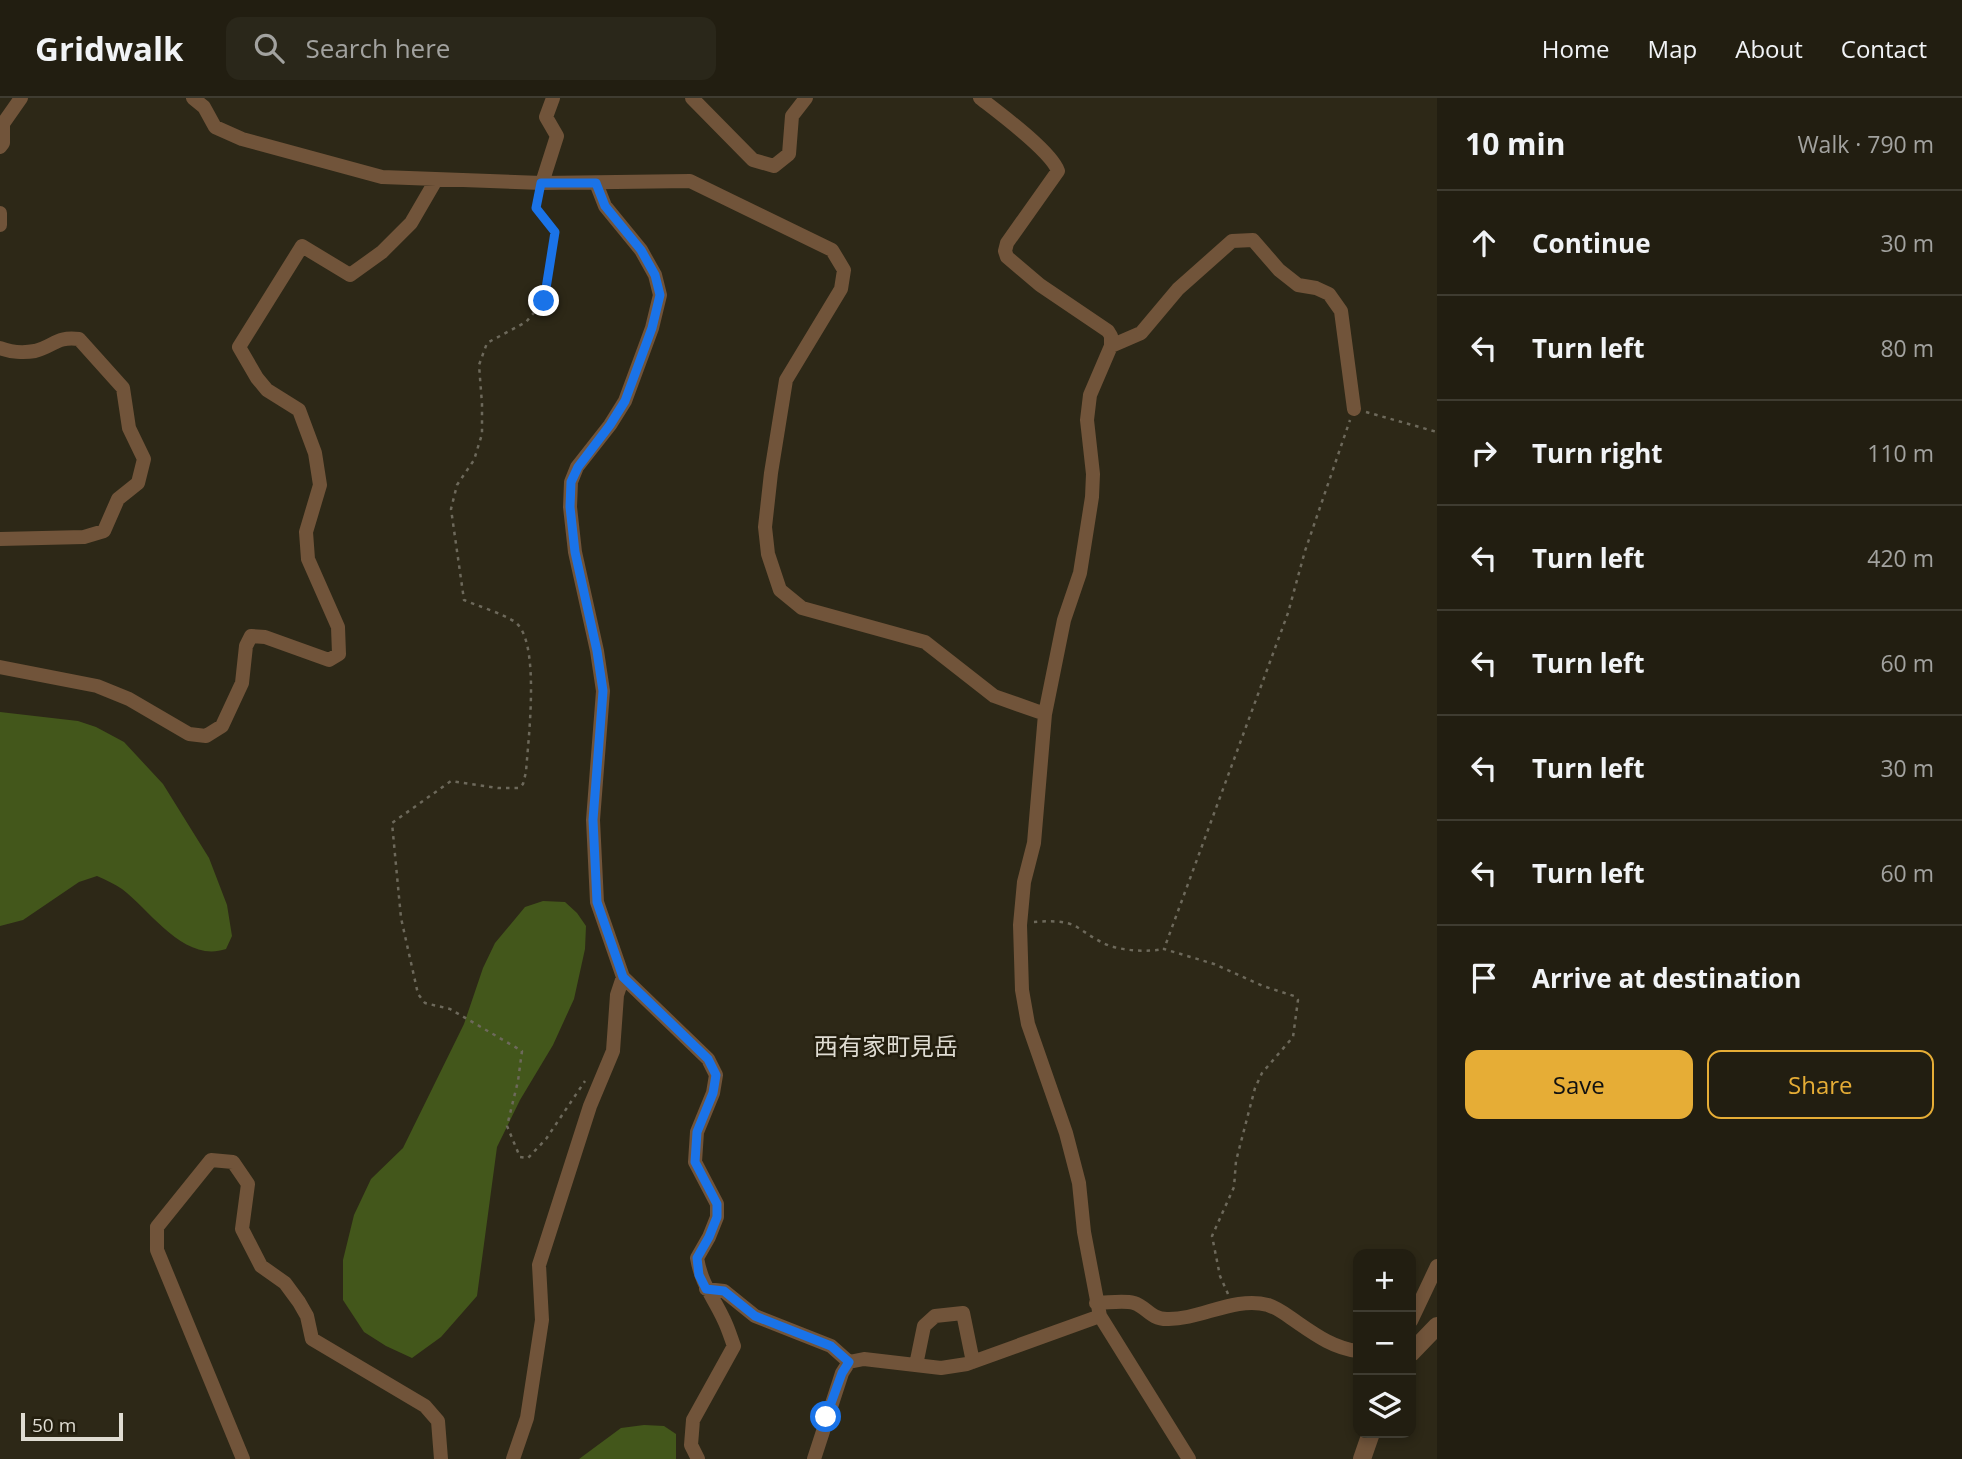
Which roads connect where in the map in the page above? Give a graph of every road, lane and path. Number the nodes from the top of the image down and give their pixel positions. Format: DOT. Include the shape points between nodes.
graph roads {
  1 [pos="21,98"];
  2 [pos="193,98"];
  3 [pos="553,98"];
  4 [pos="692,98"];
  5 [pos="806,98"];
  6 [pos="980,98"];
  7 [pos="1,125"];
  8 [pos="0,147"];
  9 [pos="436,180"];
  10 [pos="541,183"];
  11 [pos="596,183"];
  12 [pos="0,213"];
  13 [pos="0,225"];
  14 [pos="1111,346"];
  15 [pos="0,348"];
  16 [pos="1354,409"];
  17 [pos="1437,432"];
  18 [pos="0,539"];
  19 [pos="0,667"];
  20 [pos="1045,714"];
  21 [pos="1020,925"];
  22 [pos="1164,949"];
  23 [pos="623,977"];
  24 [pos="589,1075"];
  25 [pos="1437,1266"];
  26 [pos="706,1289"];
  27 [pos="1233,1306"];
  28 [pos="1098,1310"];
  29 [pos="1415,1312"];
  30 [pos="1437,1326"];
  31 [pos="1416,1348"];
  32 [pos="1353,1349"];
  33 [pos="849,1362"];
  34 [pos="973,1362"];
  35 [pos="916,1365"];
  36 [pos="1369,1438"];
  37 [pos="243,1459"];
  38 [pos="441,1459"];
  39 [pos="513,1459"];
  40 [pos="698,1459"];
  41 [pos="814,1459"];
  42 [pos="1189,1459"];
  43 [pos="1362,1459"];
  1 -- 7 [label="street"];
  2 -- 9 [label="street" via="215,127 242,139 382,177"];
  3 -- 10 [label="street" via="546,117 557,136"];
  4 -- 5 [label="street" via="753,160 774,166 789,154 792,116"];
  6 -- 14 [label="street" via="1014,123 1058,171 1007,243 1007,257 1108,331"];
  7 -- 8 [label="street"];
  9 -- 10 [label="street"];
  9 -- 19 [label="street" via="411,223 382,253 349,275 302,246 239,346 267,390 299,411 315,453 320,485 306,532 307,559 338,627 339,654 329,660 251,636 242,683 222,726 205,736 189,734 97,686"];
  10 -- 11 [label="street"];
  10 -- 24 [label="path" via="536,208 555,232 544,301 526,322 487,342 478,365 482,435 474,460 457,485 451,509 464,600 514,621 524,632 532,685 523,785 498,788 451,781 392,823 401,918 418,994 425,1003 450,1009 522,1051 506,1126 520,1157 528,1158 546,1139"];
  11 -- 20 [label="street" via="690,181 832,250 844,270 841,289 786,380 773,460 765,527 780,590 802,608 925,642 994,696"];
  11 -- 23 [label="street" via="605,206 641,250 660,295 625,401 571,482 575,552 603,691 593,820 597,902"];
  12 -- 13 [label="street"];
  14 -- 16 [label="street" via="1141,333 1178,289 1232,241 1253,240 1279,270 1298,285 1329,295 1341,311"];
  14 -- 20 [label="street" via="1090,395 1092,497 1080,573 1064,620"];
  15 -- 18 [label="street" via="34,351 65,337 79,339 123,388 129,428 144,459 138,484 118,499 104,531 84,537"];
  16 -- 17 [label="path"];
  16 -- 22 [label="path" via="1288,613"];
  20 -- 21 [label="street" via="1034,843"];
  21 -- 22 [label="path" via="1068,923 1111,946"];
  21 -- 28 [label="street" via="1028,1024 1079,1183"];
  22 -- 27 [label="path" via="1214,964 1298,1000 1293,1037 1255,1088 1234,1187 1212,1236 1220,1276"];
  23 -- 26 [label="street" via="708,1059 716,1075 697,1132 695,1162 717,1204 717,1217 697,1258"];
  23 -- 39 [label="street" via="617,995 613,1051 539,1265 542,1320 527,1418"];
  25 -- 29 [label="street"];
  26 -- 33 [label="street" via="724,1291 755,1316 831,1346"];
  26 -- 40 [label="street" via="734,1346 693,1420 691,1445"];
  27 -- 28 [label="street" via="1163,1319 1132,1302"];
  27 -- 32 [label="street" via="1278,1309 1329,1343"];
  28 -- 34 [label="street"];
  28 -- 42 [label="street"];
  30 -- 31 [label="street"];
  33 -- 35 [label="street" via="864,1359"];
  33 -- 41 [label="street"];
  34 -- 35 [label="street"];
  34 -- 35 [label="street" via="962,1313 935,1316 924,1326"];
  36 -- 43 [label="street"];
  37 -- 38 [label="street" via="157,1250 157,1227 211,1160 233,1162 248,1184 242,1230 261,1266 285,1283 299,1302 312,1339 425,1406 438,1421"];
}
